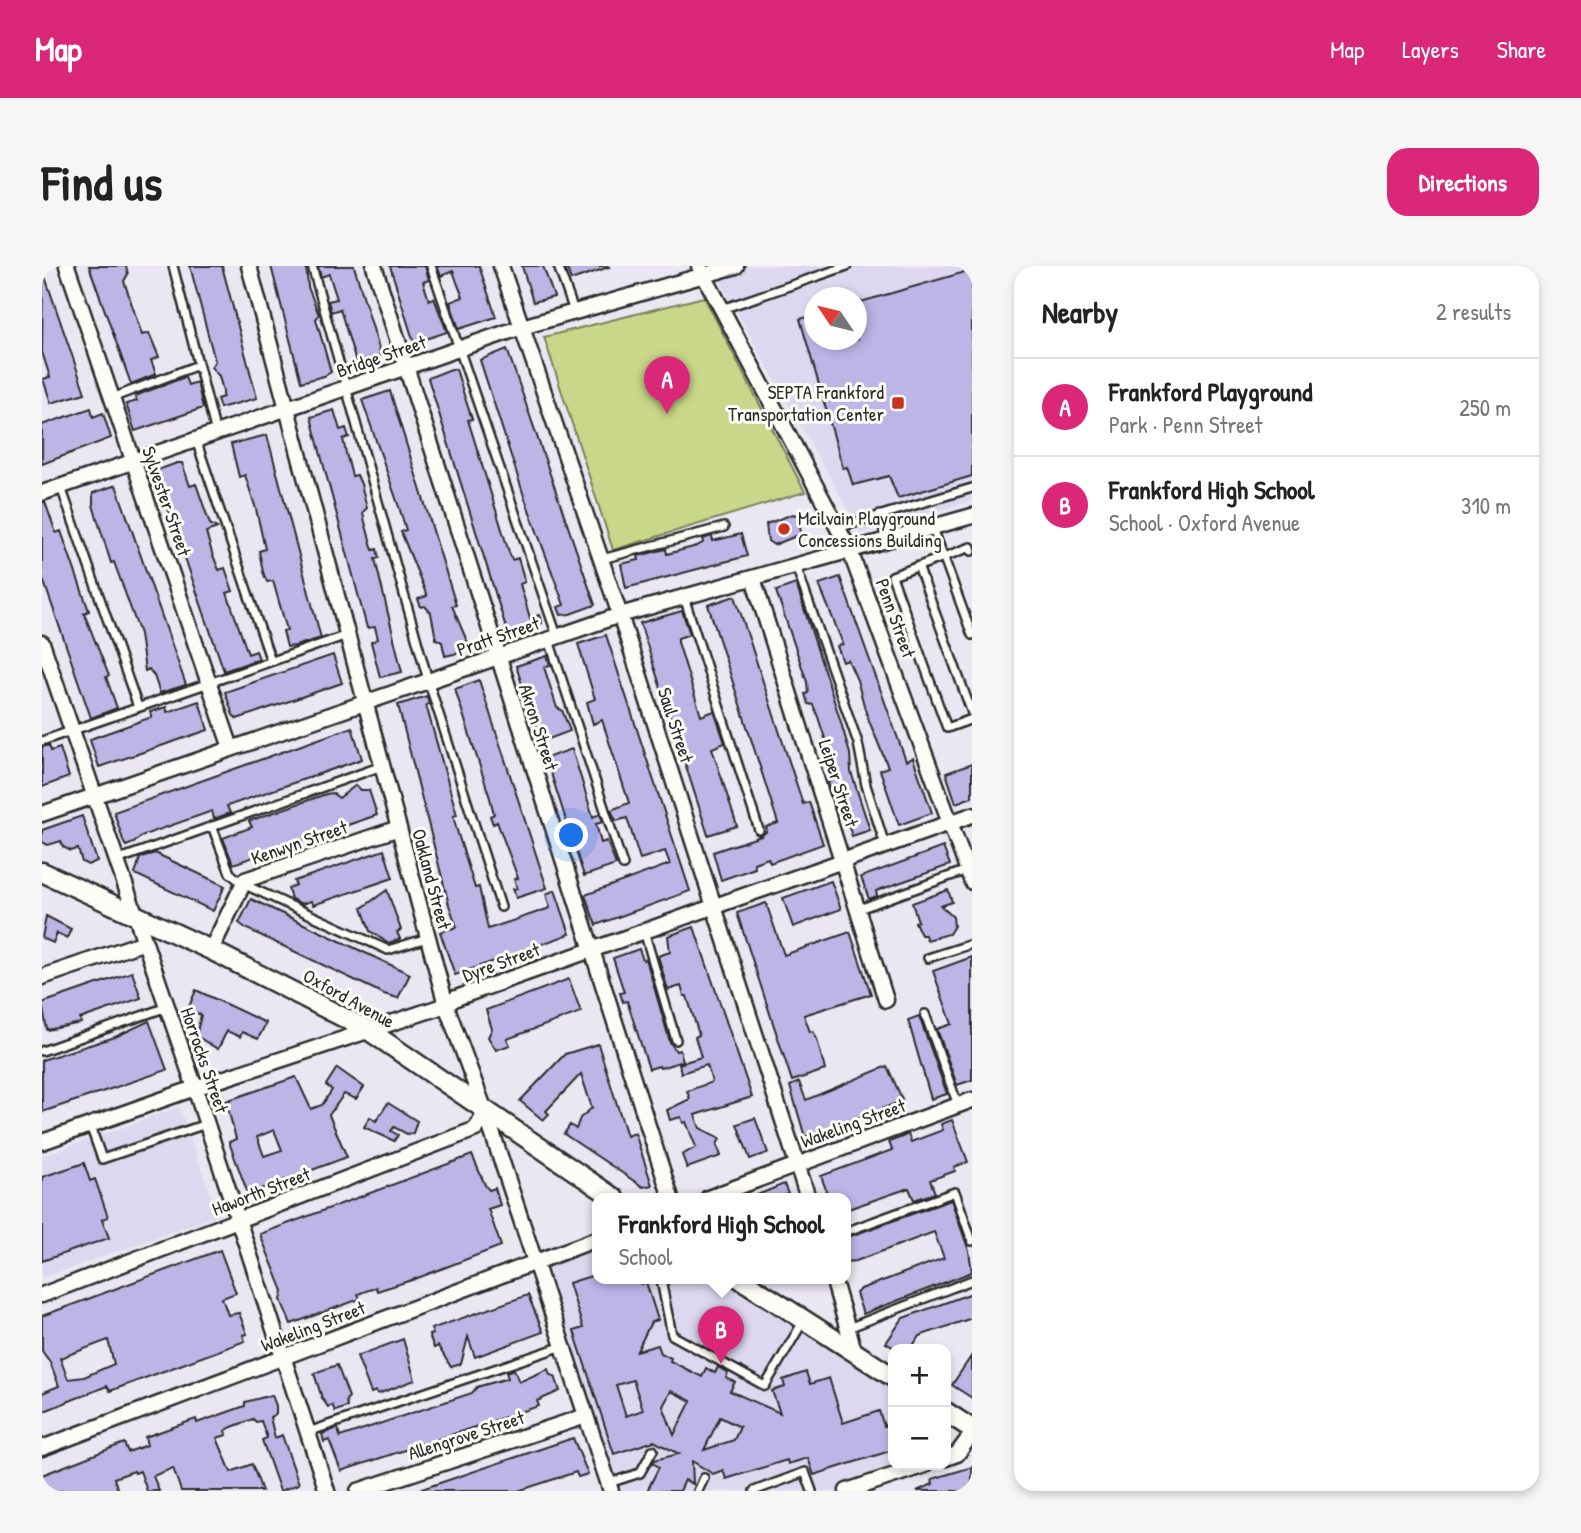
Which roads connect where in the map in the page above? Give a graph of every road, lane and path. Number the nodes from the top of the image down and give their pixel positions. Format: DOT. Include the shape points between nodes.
graph roads {
  1 [pos="67,266"];
  2 [pos="173,266"];
  3 [pos="249,266"];
  4 [pos="312,266"];
  5 [pos="374,266"];
  6 [pos="431,266"];
  7 [pos="501,266"];
  8 [pos="558,266"];
  9 [pos="736,266"];
  10 [pos="848,266"];
  11 [pos="702,271"];
  12 [pos="722,309"];
  13 [pos="575,312"];
  14 [pos="522,327"];
  15 [pos="458,350"];
  16 [pos="198,365"];
  17 [pos="406,368"];
  18 [pos="348,388"];
  19 [pos="111,398"];
  20 [pos="287,409"];
  21 [pos="216,433"];
  22 [pos="196,440"];
  23 [pos="133,461"];
  24 [pos="61,486"];
  25 [pos="972,488"];
  26 [pos="42,493"];
  27 [pos="880,515"];
  28 [pos="972,516"];
  29 [pos="724,527"];
  30 [pos="838,528"];
  31 [pos="933,528"];
  32 [pos="887,541"];
  33 [pos="850,551"];
  34 [pos="972,551"];
  35 [pos="943,557"];
  36 [pos="601,559"];
  37 [pos="796,566"];
  38 [pos="918,566"];
  39 [pos="753,578"];
  40 [pos="683,596"];
  41 [pos="620,615"];
  42 [pos="347,635"];
  43 [pos="972,635"];
  44 [pos="553,638"];
  45 [pos="42,643"];
  46 [pos="496,657"];
  47 [pos="271,661"];
  48 [pos="428,680"];
  49 [pos="209,682"];
  50 [pos="365,702"];
  51 [pos="138,707"];
  52 [pos="972,713"];
  53 [pos="972,719"];
  54 [pos="72,731"];
  55 [pos="42,741"];
  56 [pos="232,748"];
  57 [pos="382,766"];
  58 [pos="94,795"];
  59 [pos="42,814"];
  60 [pos="972,815"];
  61 [pos="951,822"];
  62 [pos="212,826"];
  63 [pos="399,828"];
  64 [pos="759,830"];
  65 [pos="885,846"];
  66 [pos="116,860"];
  67 [pos="844,861"];
  68 [pos="623,865"];
  69 [pos="42,872"];
  70 [pos="970,876"];
  71 [pos="243,884"];
  72 [pos="715,906"];
  73 [pos="501,907"];
  74 [pos="859,909"];
  75 [pos="135,916"];
  76 [pos="644,932"];
  77 [pos="428,938"];
  78 [pos="145,942"];
  79 [pos="972,944"];
  80 [pos="211,950"];
  81 [pos="590,951"];
  82 [pos="928,958"];
  83 [pos="44,975"];
  84 [pos="886,1000"];
  85 [pos="446,1005"];
  86 [pos="167,1007"];
  87 [pos="925,1014"];
  88 [pos="368,1030"];
  89 [pos="676,1040"];
  90 [pos="42,1051"];
  91 [pos="195,1088"];
  92 [pos="965,1102"];
  93 [pos="485,1111"];
  94 [pos="207,1124"];
  95 [pos="90,1125"];
  96 [pos="42,1142"];
  97 [pos="798,1165"];
  98 [pos="607,1193"];
  99 [pos="669,1193"];
  100 [pos="722,1193"];
  101 [pos="806,1193"];
  102 [pos="239,1221"];
  103 [pos="851,1230"];
  104 [pos="592,1241"];
  105 [pos="972,1241"];
  106 [pos="536,1263"];
  107 [pos="972,1280"];
  108 [pos="663,1284"];
  109 [pos="748,1284"];
  110 [pos="835,1284"];
  111 [pos="42,1295"];
  112 [pos="805,1320"];
  113 [pos="847,1328"];
  114 [pos="563,1346"];
  115 [pos="854,1352"];
  116 [pos="284,1358"];
  117 [pos="888,1374"];
  118 [pos="586,1416"];
  119 [pos="951,1416"];
  120 [pos="308,1432"];
  121 [pos="972,1432"];
  122 [pos="42,1448"];
  123 [pos="653,1450"];
  124 [pos="951,1456"];
  125 [pos="910,1470"];
  126 [pos="704,1478"];
  127 [pos="609,1487"];
  128 [pos="327,1491"];
  129 [pos="358,1491"];
  130 [pos="698,1491"];
  131 [pos="754,1491"];
  132 [pos="812,1491"];
  133 [pos="847,1491"];
  1 -- 19 [label="street, Sylvester Street"];
  2 -- 16 [label="lane"];
  3 -- 20 [label="street, Oakland Street"];
  4 -- 18 [label="lane"];
  5 -- 17 [label="street, Akron Street"];
  6 -- 15 [label="lane"];
  7 -- 14 [label="street, Saul Street"];
  8 -- 13 [label="lane"];
  9 -- 11 [label="street, Bridge Street"];
  10 -- 12 [label="lane"];
  11 -- 12 [label="street, Penn Street"];
  11 -- 13 [label="street, Bridge Street"];
  12 -- 30 [label="street, Penn Street"];
  13 -- 14 [label="street, Bridge Street"];
  14 -- 15 [label="street, Bridge Street"];
  14 -- 36 [label="street, Saul Street"];
  15 -- 17 [label="street, Bridge Street"];
  15 -- 44 [label="lane"];
  16 -- 19 [label="lane"];
  16 -- 21 [label="lane"];
  17 -- 18 [label="street, Bridge Street"];
  17 -- 46 [label="street, Akron Street"];
  18 -- 20 [label="street, Bridge Street"];
  18 -- 48 [label="lane"];
  19 -- 23 [label="street, Sylvester Street"];
  20 -- 21 [label="street, Bridge Street"];
  20 -- 42 [label="street, Oakland Street"];
  21 -- 22 [label="street, Bridge Street"];
  22 -- 23 [label="street, Bridge Street"];
  22 -- 47 [label="lane"];
  23 -- 24 [label="street, Bridge Street"];
  23 -- 49 [label="street, Sylvester Street"];
  24 -- 26 [label="street, Bridge Street"];
  24 -- 51 [label="lane"];
  25 -- 27 [label="lane"];
  27 -- 30 [label="lane"];
  27 -- 32 [label="lane"];
  28 -- 31 [label="street, Pratt Street"];
  29 -- 36 [label="lane"];
  30 -- 33 [label="street, Penn Street"];
  31 -- 32 [label="street, Pratt Street"];
  31 -- 35 [label="lane"];
  32 -- 33 [label="street, Pratt Street"];
  33 -- 37 [label="street, Pratt Street"];
  33 -- 61 [label="street, Penn Street"];
  34 -- 35 [label="lane" via="971,547"];
  35 -- 38 [label="lane"];
  35 -- 43 [label="lane"];
  36 -- 41 [label="street, Saul Street"];
  37 -- 39 [label="street, Pratt Street"];
  37 -- 65 [label="lane" via="858,743"];
  38 -- 52 [label="lane"];
  38 -- 53 [label="lane" via="892,576 947,728"];
  39 -- 40 [label="street, Pratt Street"];
  39 -- 67 [label="street, Leiper Street"];
  40 -- 41 [label="street, Pratt Street"];
  40 -- 64 [label="lane"];
  41 -- 44 [label="street, Pratt Street"];
  41 -- 72 [label="street, Saul Street"];
  42 -- 47 [label="lane"];
  42 -- 50 [label="street, Oakland Street"];
  44 -- 46 [label="street, Pratt Street"];
  44 -- 68 [label="lane"];
  45 -- 54 [label="street, Horrocks Street"];
  46 -- 48 [label="street, Pratt Street"];
  46 -- 81 [label="street, Akron Street"];
  47 -- 49 [label="lane"];
  48 -- 50 [label="street, Pratt Street"];
  48 -- 73 [label="lane"];
  49 -- 51 [label="lane"];
  49 -- 56 [label="street, Sylvester Street"];
  50 -- 56 [label="street, Pratt Street"];
  50 -- 57 [label="street, Oakland Street"];
  51 -- 54 [label="lane"];
  54 -- 55 [label="lane"];
  54 -- 58 [label="street, Horrocks Street"];
  56 -- 58 [label="street, Pratt Street"];
  57 -- 62 [label="lane"];
  57 -- 63 [label="street, Oakland Street"];
  58 -- 59 [label="street, Pratt Street"];
  58 -- 66 [label="street, Horrocks Street"];
  60 -- 61 [label="street, Dyre Street"];
  61 -- 65 [label="street, Dyre Street"];
  61 -- 70 [label="street, Penn Street"];
  62 -- 66 [label="lane"];
  62 -- 71 [label="lane" via="230,873"];
  63 -- 71 [label="street, Kenwyn Street"];
  63 -- 77 [label="street, Oakland Street"];
  65 -- 67 [label="street, Dyre Street"];
  66 -- 75 [label="street, Horrocks Street"];
  67 -- 72 [label="street, Dyre Street"];
  67 -- 74 [label="street, Leiper Street"];
  69 -- 75 [label="street, Oxford Avenue"];
  70 -- 74 [label="lane"];
  71 -- 77 [label="lane" via="388,950"];
  71 -- 80 [label="street, Kenwyn Street"];
  72 -- 76 [label="street, Dyre Street"];
  72 -- 97 [label="street, Saul Street"];
  74 -- 84 [label="street, Leiper Street"];
  75 -- 78 [label="street, Horrocks Street"];
  75 -- 80 [label="street, Oxford Avenue"];
  76 -- 81 [label="street, Dyre Street"];
  76 -- 89 [label="lane"];
  77 -- 85 [label="street, Oakland Street"];
  78 -- 83 [label="street"];
  78 -- 86 [label="street, Horrocks Street"];
  79 -- 82 [label="lane"];
  80 -- 88 [label="street, Oxford Avenue"];
  81 -- 85 [label="street, Dyre Street"];
  81 -- 99 [label="street, Akron Street"];
  85 -- 88 [label="street, Dyre Street"];
  85 -- 93 [label="street, Oakland Street"];
  86 -- 90 [label="lane"];
  86 -- 91 [label="street, Horrocks Street"];
  87 -- 92 [label="lane"];
  88 -- 91 [label="street, Dyre Street"];
  88 -- 93 [label="street, Oxford Avenue"];
  91 -- 94 [label="street, Horrocks Street"];
  91 -- 95 [label="street, Dyre Street"];
  92 -- 97 [label="street, Wakeling Street"];
  93 -- 98 [label="street, Oxford Avenue"];
  93 -- 102 [label="street, Haworth Street" via="476,1129"];
  93 -- 106 [label="street, Oakland Street"];
  94 -- 95 [label="lane" via="102,1159"];
  94 -- 102 [label="street, Horrocks Street"];
  95 -- 96 [label="street, Dyre Street"];
  97 -- 100 [label="street, Wakeling Street"];
  97 -- 101 [label="street, Saul Street"];
  102 -- 111 [label="street, Haworth Street"];
  102 -- 116 [label="street, Horrocks Street"];
  103 -- 105 [label="lane" via="956,1192"];
  104 -- 106 [label="street, Wakeling Street"];
  106 -- 114 [label="street, Oakland Street"];
  106 -- 116 [label="street, Wakeling Street"];
  107 -- 113 [label="lane"];
  108 -- 112 [label="lane" via="672,1335 765,1387"];
  109 -- 112 [label="street"];
  110 -- 113 [label="street"];
  112 -- 115 [label="street"];
  113 -- 115 [label="street"];
  114 -- 118 [label="street, Oakland Street"];
  114 -- 120 [label="lane"];
  115 -- 117 [label="street"];
  116 -- 120 [label="street, Horrocks Street"];
  116 -- 122 [label="street, Wakeling Street"];
  118 -- 127 [label="street, Oakland Street"];
  118 -- 129 [label="street, Allengrove Street"];
  119 -- 121 [label="street"];
  120 -- 128 [label="street, Horrocks Street"];
  121 -- 124 [label="street"];
  123 -- 127 [label="lane" via="640,1474"];
  125 -- 133 [label="street"];
  126 -- 130 [label="lane"];
  131 -- 132 [label="lane" via="805,1472"];
}
